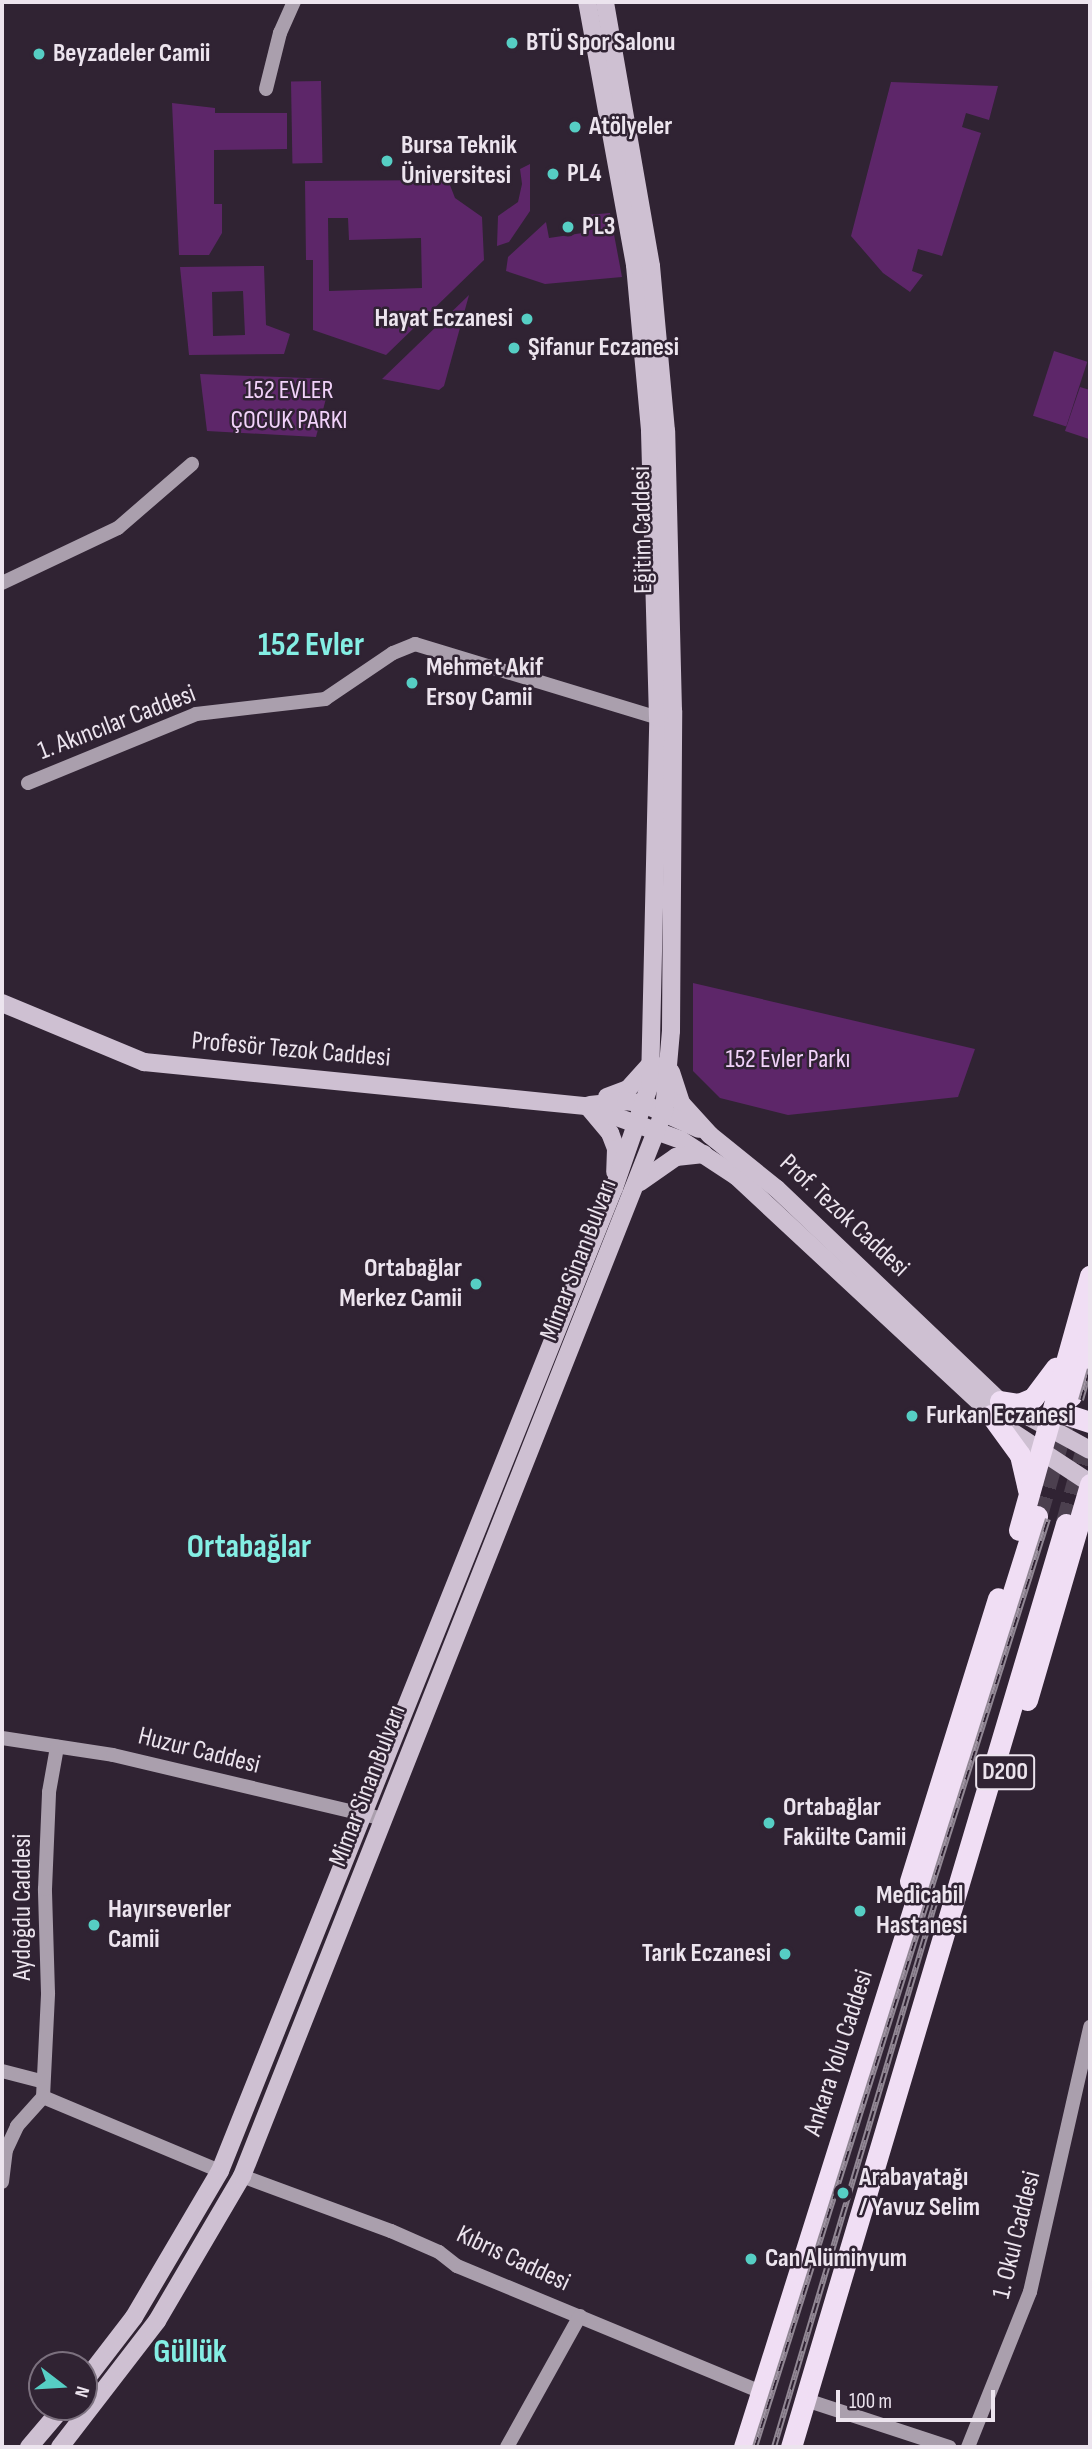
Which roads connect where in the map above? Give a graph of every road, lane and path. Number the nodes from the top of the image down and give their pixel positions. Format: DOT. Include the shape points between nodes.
graph roads {
  1 [pos="293,2"];
  2 [pos="587,2"];
  3 [pos="605,2"];
  4 [pos="266,89"];
  5 [pos="192,464"];
  6 [pos="2,583"];
  7 [pos="658,718"];
  8 [pos="28,783"];
  9 [pos="2,1003"];
  10 [pos="661,1062"];
  11 [pos="644,1104"];
  12 [pos="586,1106"];
  13 [pos="664,1111"];
  14 [pos="638,1123"];
  15 [pos="657,1130"];
  16 [pos="710,1135"];
  17 [pos="704,1154"];
  18 [pos="638,1185"];
  19 [pos="614,1188"];
  20 [pos="1090,1275"];
  21 [pos="1090,1332"];
  22 [pos="1063,1398"];
  23 [pos="995,1408"];
  24 [pos="1090,1422"];
  25 [pos="1049,1429"];
  26 [pos="1090,1450"];
  27 [pos="1042,1455"];
  28 [pos="1090,1484"];
  29 [pos="1029,1511"];
  30 [pos="1078,1521"];
  31 [pos="399,1726"];
  32 [pos="2,1738"];
  33 [pos="57,1747"];
  34 [pos="392,1795"];
  35 [pos="364,1813"];
  36 [pos="383,1819"];
  37 [pos="355,1838"];
  38 [pos="347,1910"];
  39 [pos="1090,2027"];
  40 [pos="910,2058"];
  41 [pos="2,2071"];
  42 [pos="41,2081"];
  43 [pos="43,2097"];
  44 [pos="220,2171"];
  45 [pos="242,2176"];
  46 [pos="2,2182"];
  47 [pos="580,2316"];
  48 [pos="98,2364"];
  49 [pos="761,2392"];
  50 [pos="806,2400"];
  51 [pos="51,2421"];
  52 [pos="29,2447"];
  53 [pos="60,2447"];
  54 [pos="507,2447"];
  55 [pos="744,2447"];
  56 [pos="791,2447"];
  57 [pos="949,2447"];
  58 [pos="968,2447"];
  1 -- 4 [label="main road"];
  2 -- 7 [label="main road, Eğitim Caddesi" via="637,283 650,430"];
  3 -- 10 [label="main road, Eğitim Caddesi" via="651,266 666,431 673,711"];
  5 -- 6 [label="main road" via="118,528"];
  7 -- 8 [label="main road, 1. Akıncılar Caddesi" via="415,644 393,653 325,699 196,714"];
  7 -- 10 [label="main road, Eğitim Caddesi"];
  9 -- 12 [label="main road, Profesör Tezok Caddesi" via="144,1062"];
  10 -- 11 [label="main road, Eğitim Caddesi"];
  10 -- 12 [label="main road" via="628,1089"];
  10 -- 13 [label="main road, Mimar Sinan Bulvarı"];
  10 -- 16 [label="main road, Prof. Tezok Caddesi" via="681,1103"];
  11 -- 12 [label="main road" via="626,1101"];
  11 -- 13 [label="main road"];
  11 -- 14 [label="main road, Mimar Sinan Bulvarı"];
  12 -- 14 [label="main road, Prof. Tezok Caddesi"];
  12 -- 19 [label="main road" via="600,1118 616,1149"];
  13 -- 15 [label="main road, Mimar Sinan Bulvarı"];
  13 -- 16 [label="main road"];
  14 -- 15 [label="main road, Prof. Tezok Caddesi"];
  14 -- 19 [label="main road, Mimar Sinan Bulvarı"];
  15 -- 17 [label="main road, Prof. Tezok Caddesi"];
  15 -- 18 [label="main road, Mimar Sinan Bulvarı"];
  16 -- 23 [label="main road, Prof. Tezok Caddesi" via="777,1189"];
  17 -- 18 [label="main road" via="676,1157"];
  17 -- 23 [label="main road, Prof. Tezok Caddesi" via="736,1177"];
  18 -- 34 [label="main road, Mimar Sinan Bulvarı"];
  19 -- 31 [label="main road, Mimar Sinan Bulvarı"];
  20 -- 22 [label="highway"];
  20 -- 23 [label="highway" via="1049,1382 1040,1394"];
  21 -- 22 [label="highway"];
  22 -- 24 [label="highway" via="1059,1412"];
  22 -- 25 [label="highway, Ankara Yolu Caddesi"];
  23 -- 25 [label="main road"];
  23 -- 27 [label="main road"];
  23 -- 29 [label="highway" via="1020,1455"];
  25 -- 26 [label="main road"];
  25 -- 27 [label="highway, Ankara Yolu Caddesi"];
  27 -- 28 [label="main road"];
  27 -- 29 [label="highway, Ankara Yolu Caddesi"];
  28 -- 30 [label="highway, D200"];
  29 -- 30 [label="highway"];
  29 -- 49 [label="highway, Ankara Yolu Caddesi" via="911,1876 900,1955"];
  30 -- 40 [label="highway, D200" via="960,1872"];
  30 -- 40 [label="highway, D200" via="1069,1571"];
  31 -- 34 [label="main road" via="397,1748 379,1798 385,1802"];
  31 -- 35 [label="main road, Mimar Sinan Bulvarı"];
  32 -- 33 [label="main road, Huzur Caddesi"];
  33 -- 35 [label="main road, Huzur Caddesi" via="113,1755"];
  33 -- 42 [label="main road, Aydoğdu Caddesi" via="49,1803 47,2034"];
  34 -- 36 [label="main road, Mimar Sinan Bulvarı"];
  35 -- 36 [label="main road, Huzur Caddesi"];
  35 -- 37 [label="main road, Mimar Sinan Bulvarı"];
  36 -- 38 [label="main road, Mimar Sinan Bulvarı"];
  37 -- 38 [label="main road" via="362,1826 368,1826 348,1887"];
  37 -- 44 [label="main road, Mimar Sinan Bulvarı"];
  38 -- 45 [label="main road, Mimar Sinan Bulvarı"];
  39 -- 58 [label="main road, 1. Okul Caddesi" via="1030,2292"];
  40 -- 50 [label="highway, D200" via="822,2334"];
  41 -- 42 [label="main road"];
  42 -- 43 [label="main road, Aydoğdu Caddesi"];
  43 -- 44 [label="main road"];
  43 -- 46 [label="main road" via="17,2126 6,2150"];
  44 -- 48 [label="main road, Mimar Sinan Bulvarı" via="134,2317"];
  45 -- 47 [label="main road, Kıbrıs Caddesi" via="391,2231 439,2252 457,2266"];
  45 -- 53 [label="main road, Mimar Sinan Bulvarı" via="157,2321"];
  47 -- 49 [label="main road, Kıbrıs Caddesi"];
  47 -- 54 [label="main road"];
  49 -- 55 [label="highway, Ankara Yolu Caddesi"];
  50 -- 56 [label="highway, D200"];
  50 -- 57 [label="main road"];
  51 -- 52 [label="main road"];
}
